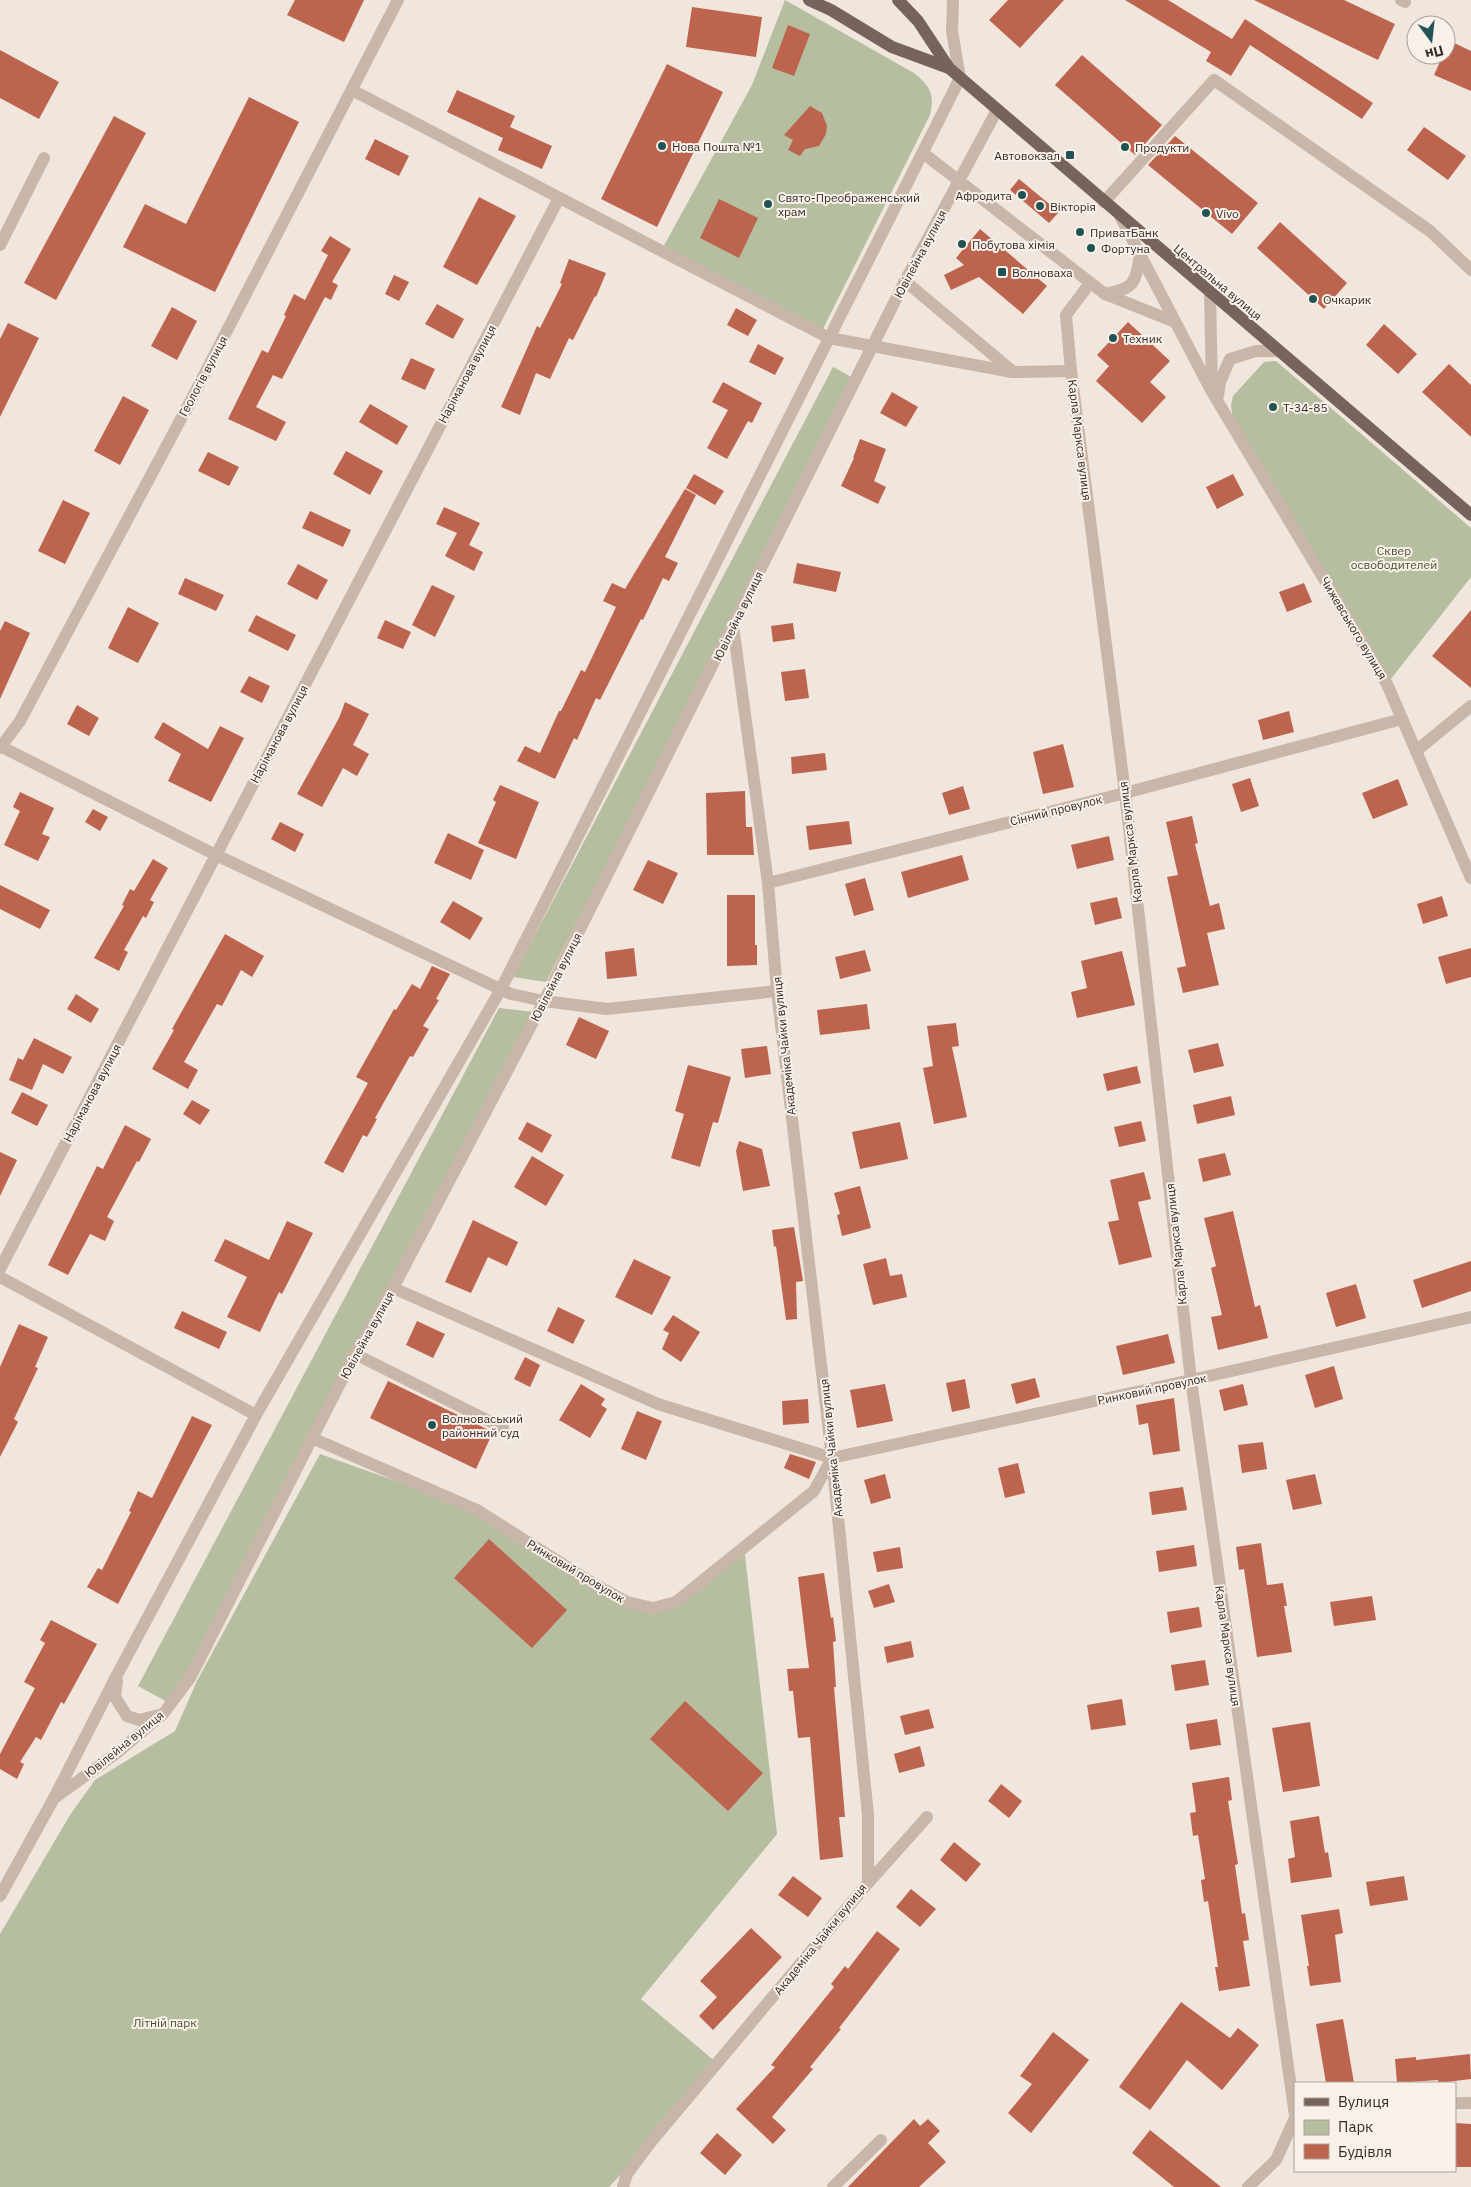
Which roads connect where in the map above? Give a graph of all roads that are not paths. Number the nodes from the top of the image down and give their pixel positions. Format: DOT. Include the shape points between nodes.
graph roads {
  1 [pos="398,0"];
  2 [pos="808,0"];
  3 [pos="898,0"];
  4 [pos="953,0"];
  5 [pos="828,5"];
  6 [pos="949,68"];
  7 [pos="960,78"];
  8 [pos="352,90"];
  9 [pos="997,110"];
  10 [pos="923,153"];
  11 [pos="44,158"];
  12 [pos="958,182"];
  13 [pos="559,198"];
  14 [pos="1104,202"];
  15 [pos="1120,216"];
  16 [pos="0,245"];
  17 [pos="1140,255"];
  18 [pos="1471,270"];
  19 [pos="905,281"];
  20 [pos="1090,283"];
  21 [pos="1210,293"];
  22 [pos="1104,294"];
  23 [pos="1175,322"];
  24 [pos="829,338"];
  25 [pos="872,346"];
  26 [pos="1279,351"];
  27 [pos="1071,371"];
  28 [pos="1012,372"];
  29 [pos="1215,397"];
  30 [pos="1471,515"];
  31 [pos="733,626"];
  32 [pos="1471,705"];
  33 [pos="1402,719"];
  34 [pos="0,747"];
  35 [pos="1416,751"];
  36 [pos="1125,793"];
  37 [pos="216,854"];
  38 [pos="1471,878"];
  39 [pos="768,884"];
  40 [pos="501,990"];
  41 [pos="777,991"];
  42 [pos="544,1002"];
  43 [pos="0,1270"];
  44 [pos="0,1276"];
  45 [pos="393,1288"];
  46 [pos="1471,1317"];
  47 [pos="355,1354"];
  48 [pos="1191,1380"];
  49 [pos="256,1415"];
  50 [pos="503,1428"];
  51 [pos="312,1438"];
  52 [pos="832,1458"];
  53 [pos="118,1673"];
  54 [pos="164,1714"];
  55 [pos="54,1798"];
  56 [pos="927,1817"];
  57 [pos="868,1883"];
  58 [pos="0,1896"];
  59 [pos="1456,2103"];
  60 [pos="1471,2103"];
  61 [pos="1294,2110"];
  62 [pos="1294,2119"];
  63 [pos="880,2140"];
  64 [pos="623,2187"];
  65 [pos="833,2187"];
  66 [pos="1248,2187"];
  1 -- 8 [label="street, Геологів вулиця"];
  2 -- 5 [label="main road, Центральна вулиця"];
  3 -- 6 [label="main road, Центральна вулиця" via="918,21"];
  4 -- 7 [label="street" via="952,31"];
  5 -- 6 [label="main road, Центральна вулиця" via="892,47"];
  6 -- 7 [label="main road, Центральна вулиця"];
  7 -- 9 [label="main road, Центральна вулиця"];
  7 -- 10 [label="street, Ювілейна вулиця"];
  8 -- 13 [label="street"];
  8 -- 34 [label="street, Геологів вулиця" via="20,721"];
  9 -- 12 [label="street, Ювілейна вулиця"];
  9 -- 14 [label="main road, Центральна вулиця"];
  10 -- 12 [label="street"];
  10 -- 24 [label="street, Ювілейна вулиця"];
  11 -- 16 [label="street"];
  12 -- 19 [label="street, Ювілейна вулиця"];
  12 -- 20 [label="street"];
  13 -- 24 [label="street"];
  13 -- 37 [label="street, Наріманова вулиця"];
  14 -- 15 [label="main road, Центральна вулиця"];
  14 -- 18 [label="street" via="1214,80 1430,231"];
  15 -- 17 [label="street, Чижевського вулиця"];
  15 -- 21 [label="main road, Центральна вулиця"];
  17 -- 22 [label="street" via="1136,277 1125,290"];
  17 -- 23 [label="street, Чижевського вулиця"];
  19 -- 25 [label="street, Ювілейна вулиця"];
  19 -- 28 [label="street"];
  20 -- 22 [label="street"];
  20 -- 27 [label="street, Карла Маркса вулиця" via="1066,315"];
  21 -- 26 [label="main road, Центральна вулиця"];
  21 -- 29 [label="street"];
  22 -- 23 [label="street"];
  23 -- 29 [label="street, Чижевського вулиця"];
  24 -- 25 [label="street"];
  24 -- 40 [label="street, Ювілейна вулиця"];
  25 -- 28 [label="street"];
  25 -- 31 [label="street, Ювілейна вулиця"];
  26 -- 29 [label="street" via="1256,351 1230,359"];
  26 -- 30 [label="main road, Центральна вулиця"];
  27 -- 28 [label="street"];
  27 -- 36 [label="street, Карла Маркса вулиця"];
  29 -- 33 [label="street, Чижевського вулиця" via="1387,684"];
  31 -- 39 [label="street, Академіка Чайки вулиця"];
  31 -- 42 [label="street, Ювілейна вулиця"];
  32 -- 35 [label="street"];
  33 -- 35 [label="street, Чижевського вулиця"];
  33 -- 36 [label="street, Сінний провулок"];
  34 -- 37 [label="street"];
  35 -- 38 [label="street, Чижевського вулиця"];
  36 -- 39 [label="street, Сінний провулок"];
  36 -- 48 [label="street, Карла Маркса вулиця"];
  37 -- 40 [label="street"];
  37 -- 43 [label="street, Наріманова вулиця"];
  39 -- 41 [label="street, Академіка Чайки вулиця"];
  40 -- 42 [label="street"];
  40 -- 49 [label="street, Ювілейна вулиця"];
  41 -- 42 [label="street" via="607,1009"];
  41 -- 52 [label="street, Академіка Чайки вулиця"];
  42 -- 45 [label="street, Ювілейна вулиця"];
  44 -- 49 [label="street"];
  45 -- 47 [label="street, Ювілейна вулиця"];
  45 -- 52 [label="street, Ринковий провулок" via="658,1404"];
  46 -- 48 [label="street, Ринковий провулок"];
  47 -- 50 [label="street"];
  47 -- 51 [label="street, Ювілейна вулиця"];
  48 -- 52 [label="street, Ринковий провулок"];
  48 -- 61 [label="street, Карла Маркса вулиця"];
  49 -- 53 [label="street, Ювілейна вулиця"];
  51 -- 52 [label="street, Ринковий провулок" via="476,1510 594,1584 627,1602 653,1608 676,1602 814,1491"];
  51 -- 54 [label="street, Ювілейна вулиця" via="190,1678"];
  52 -- 57 [label="street, Академіка Чайки вулиця" via="868,1815"];
  53 -- 54 [label="street" via="115,1697 127,1716 139,1720"];
  53 -- 55 [label="street, Ювілейна вулиця"];
  54 -- 55 [label="street, Ювілейна вулиця"];
  55 -- 58 [label="street, Ювілейна вулиця"];
  56 -- 57 [label="street"];
  57 -- 64 [label="street, Академіка Чайки вулиця" via="651,2142 627,2174"];
  59 -- 60 [label="street"];
  62 -- 66 [label="street, Карла Маркса вулиця" via="1276,2160"];
  63 -- 65 [label="street"];
}
